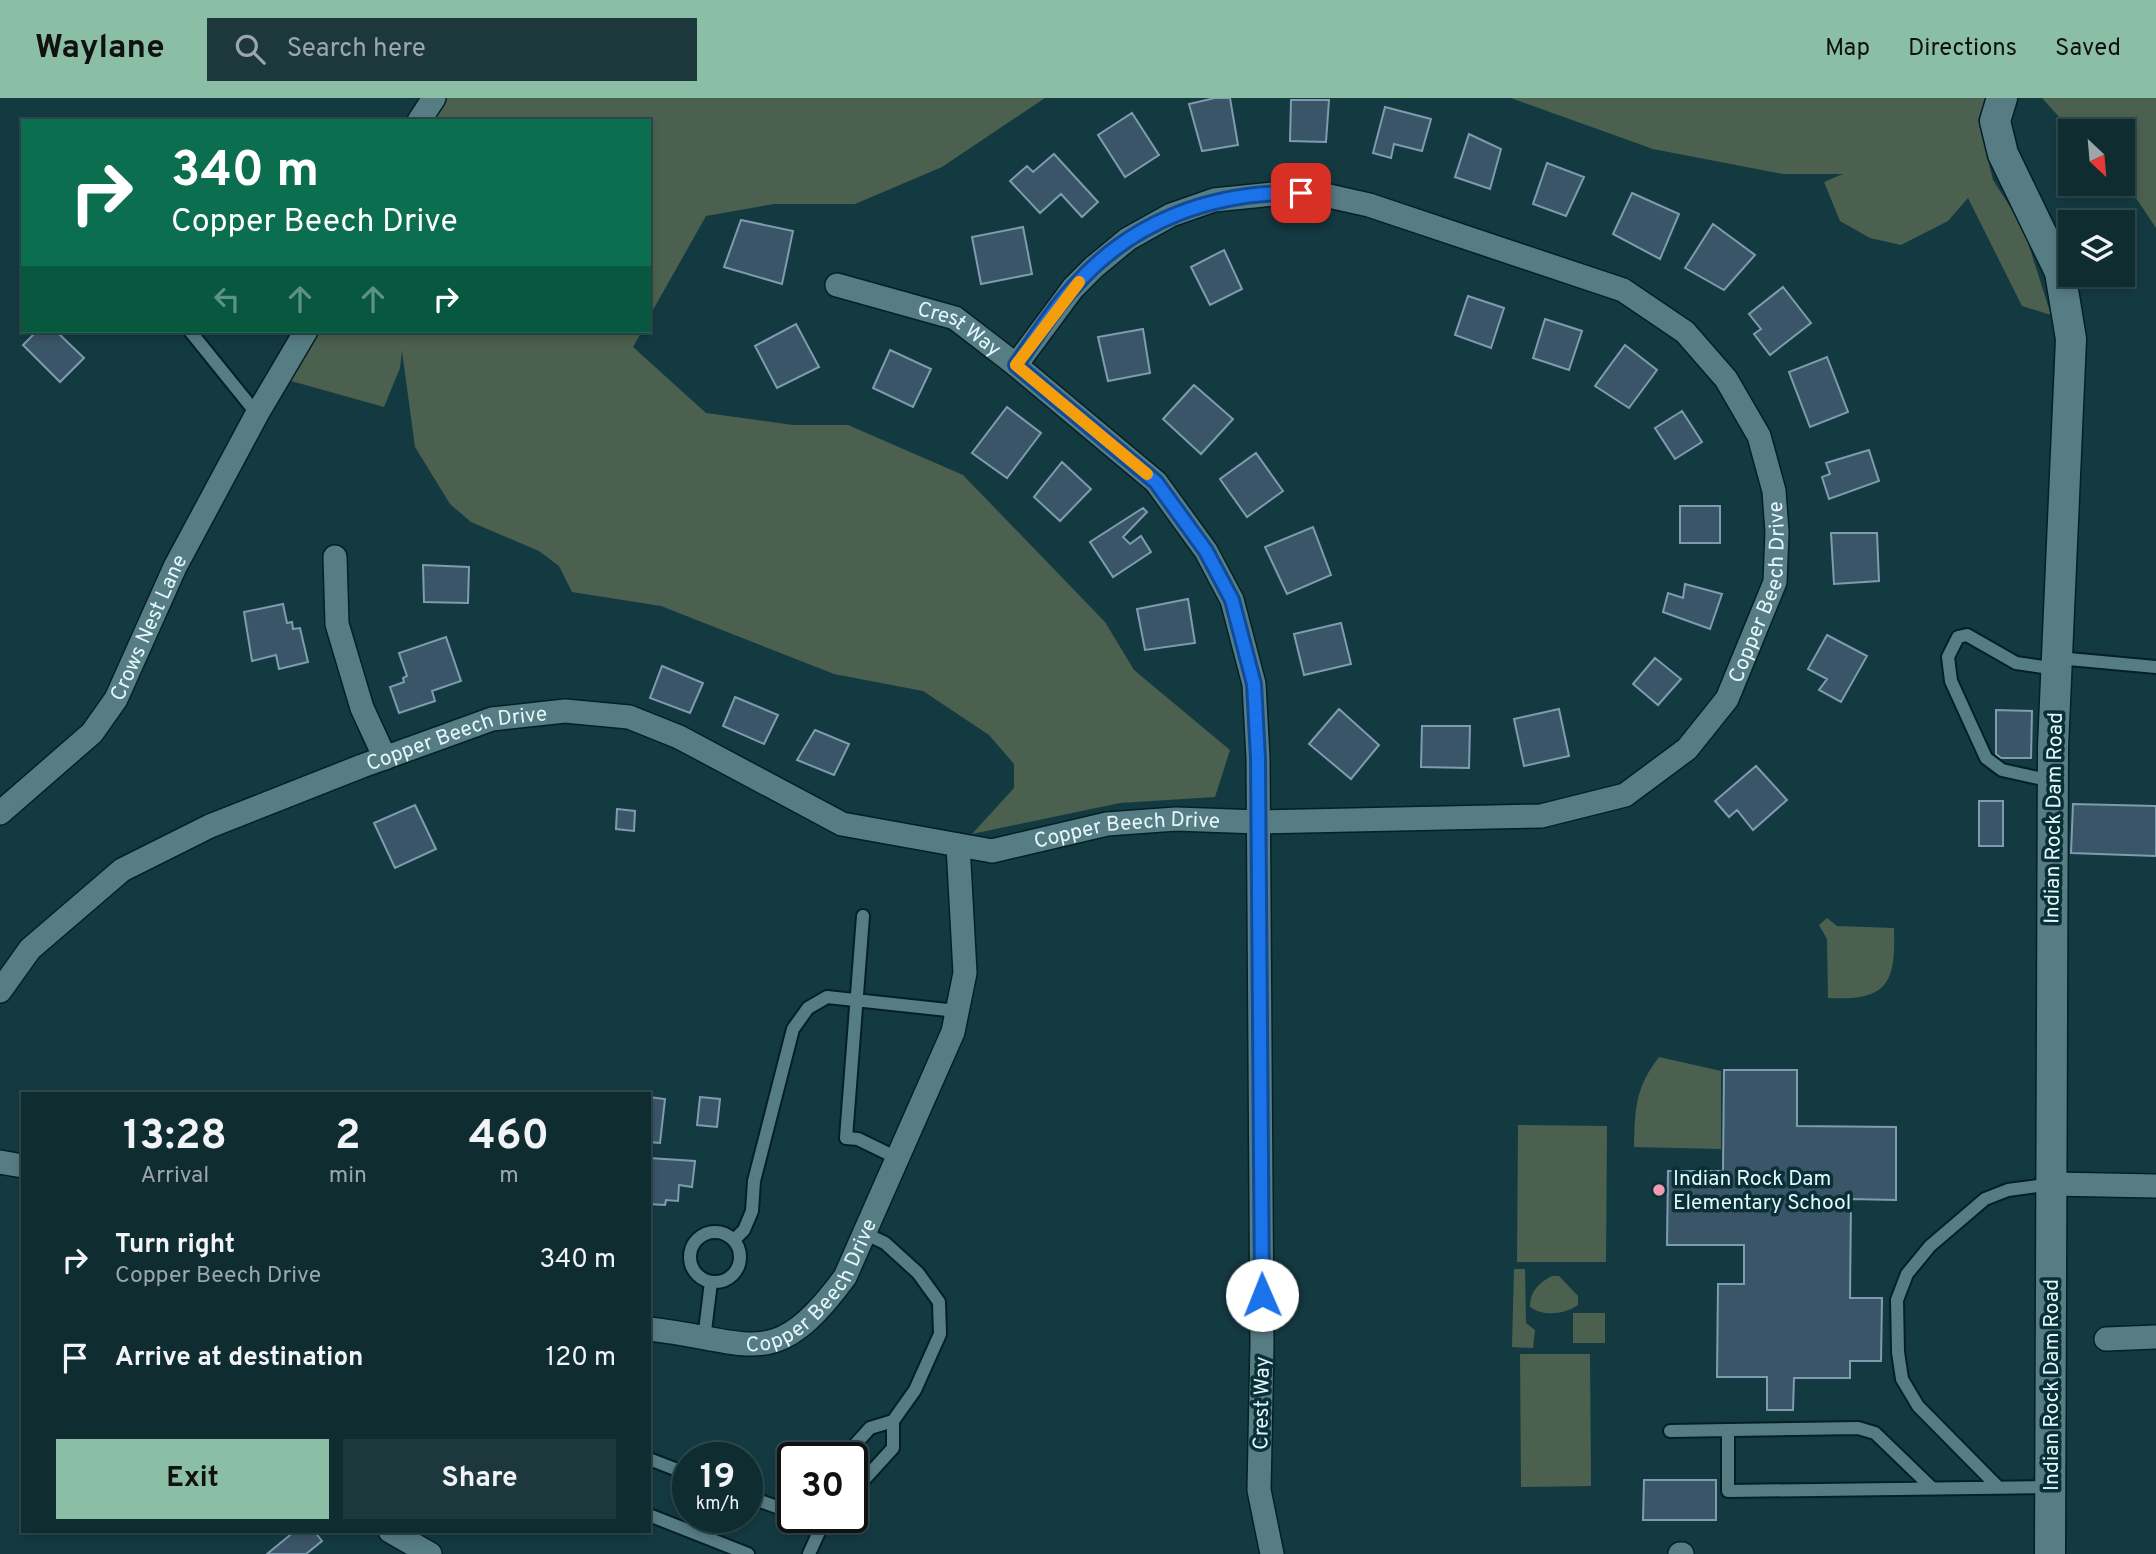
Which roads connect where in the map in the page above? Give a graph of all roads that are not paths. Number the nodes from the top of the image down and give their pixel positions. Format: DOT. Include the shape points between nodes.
graph roads {
  1 [pos="434,98"];
  2 [pos="2001,98"];
  3 [pos="420,119"];
  4 [pos="837,285"];
  5 [pos="192,333"];
  6 [pos="305,333"];
  7 [pos="1016,365"];
  8 [pos="257,414"];
  9 [pos="335,557"];
  10 [pos="2057,664"];
  11 [pos="2156,667"];
  12 [pos="385,758"];
  13 [pos="2053,781"];
  14 [pos="0,813"];
  15 [pos="1259,822"];
  16 [pos="958,845"];
  17 [pos="863,916"];
  18 [pos="0,991"];
  19 [pos="857,1000"];
  20 [pos="957,1012"];
  21 [pos="899,1159"];
  22 [pos="0,1162"];
  23 [pos="21,1166"];
  24 [pos="2052,1184"];
  25 [pos="2156,1186"];
  26 [pos="866,1234"];
  27 [pos="734,1240"];
  28 [pos="711,1282"];
  29 [pos="651,1329"];
  30 [pos="2156,1337"];
  31 [pos="704,1339"];
  32 [pos="2106,1339"];
  33 [pos="893,1421"];
  34 [pos="1728,1430"];
  35 [pos="1670,1431"];
  36 [pos="857,1442"];
  37 [pos="651,1460"];
  38 [pos="672,1468"];
  39 [pos="868,1475"];
  40 [pos="1997,1486"];
  41 [pos="2051,1487"];
  42 [pos="1932,1488"];
  43 [pos="651,1517"];
  44 [pos="393,1533"];
  45 [pos="819,1533"];
  46 [pos="430,1554"];
  47 [pos="748,1554"];
  48 [pos="809,1554"];
  49 [pos="1272,1554"];
  50 [pos="2050,1554"];
  1 -- 3 [label="street"];
  2 -- 10 [label="street, Indian Rock Dam Road" via="1995,121 2003,154 2060,272 2070,328"];
  4 -- 7 [label="street, Crest Way" via="955,318"];
  5 -- 8 [label="lane"];
  6 -- 8 [label="street, Crows Nest Lane"];
  7 -- 15 [label="street, Crest Way" via="1156,482 1206,551 1232,600 1254,684"];
  7 -- 15 [label="street, Copper Beech Drive" via="1073,288 1139,233 1213,200 1320,194 1369,205 1623,290 1685,332 1744,404 1759,436 1774,491 1775,582 1727,699 1687,749 1625,795 1541,816"];
  8 -- 14 [label="street, Crows Nest Lane" via="175,567 116,699 92,733"];
  9 -- 12 [label="street" via="337,624 362,708"];
  10 -- 11 [label="lane"];
  10 -- 13 [label="street, Indian Rock Dam Road"];
  10 -- 13 [label="lane" via="2016,663 1967,635 1958,638 1948,657 1951,681 1986,758 2002,770"];
  12 -- 16 [label="street, Copper Beech Drive" via="492,719 565,711 629,717 679,737 842,824"];
  12 -- 18 [label="street, Copper Beech Drive" via="210,826 122,870 30,949"];
  13 -- 24 [label="street, Indian Rock Dam Road"];
  15 -- 16 [label="street, Copper Beech Drive" via="1176,819 1107,824 992,850"];
  15 -- 49 [label="street, Crest Way" via="1259,1490"];
  16 -- 20 [label="street, Copper Beech Drive" via="964,972"];
  17 -- 19 [label="lane"];
  19 -- 20 [label="lane"];
  19 -- 21 [label="lane" via="846,1138"];
  19 -- 27 [label="lane" via="827,997 808,1008 793,1029 754,1181 752,1211"];
  20 -- 21 [label="street, Copper Beech Drive" via="953,1032"];
  21 -- 26 [label="street, Copper Beech Drive"];
  22 -- 23 [label="street"];
  24 -- 25 [label="street"];
  24 -- 40 [label="lane" via="2008,1190 1985,1199 1930,1246 1907,1274 1897,1300 1902,1379 1918,1406"];
  24 -- 41 [label="street, Indian Rock Dam Road"];
  26 -- 31 [label="street, Copper Beech Drive" via="824,1306 784,1339 753,1346"];
  26 -- 33 [label="lane" via="885,1243 918,1273 939,1302 940,1334 915,1390"];
  27 -- 28 [label="lane" via="739,1265 728,1279"];
  27 -- 28 [label="lane" via="709,1233 690,1249 691,1267 702,1280"];
  28 -- 31 [label="lane"];
  29 -- 31 [label="street, Copper Beech Drive"];
  30 -- 32 [label="street"];
  33 -- 36 [label="lane" via="870,1428"];
  33 -- 39 [label="lane" via="893,1448"];
  34 -- 35 [label="lane"];
  34 -- 42 [label="lane" via="1858,1428 1875,1433"];
  34 -- 42 [label="lane" via="1728,1491"];
  37 -- 38 [label="lane"];
  40 -- 41 [label="lane"];
  40 -- 42 [label="lane"];
  41 -- 50 [label="street, Indian Rock Dam Road"];
  43 -- 47 [label="lane"];
  44 -- 46 [label="street"];
  45 -- 48 [label="lane"];
}
